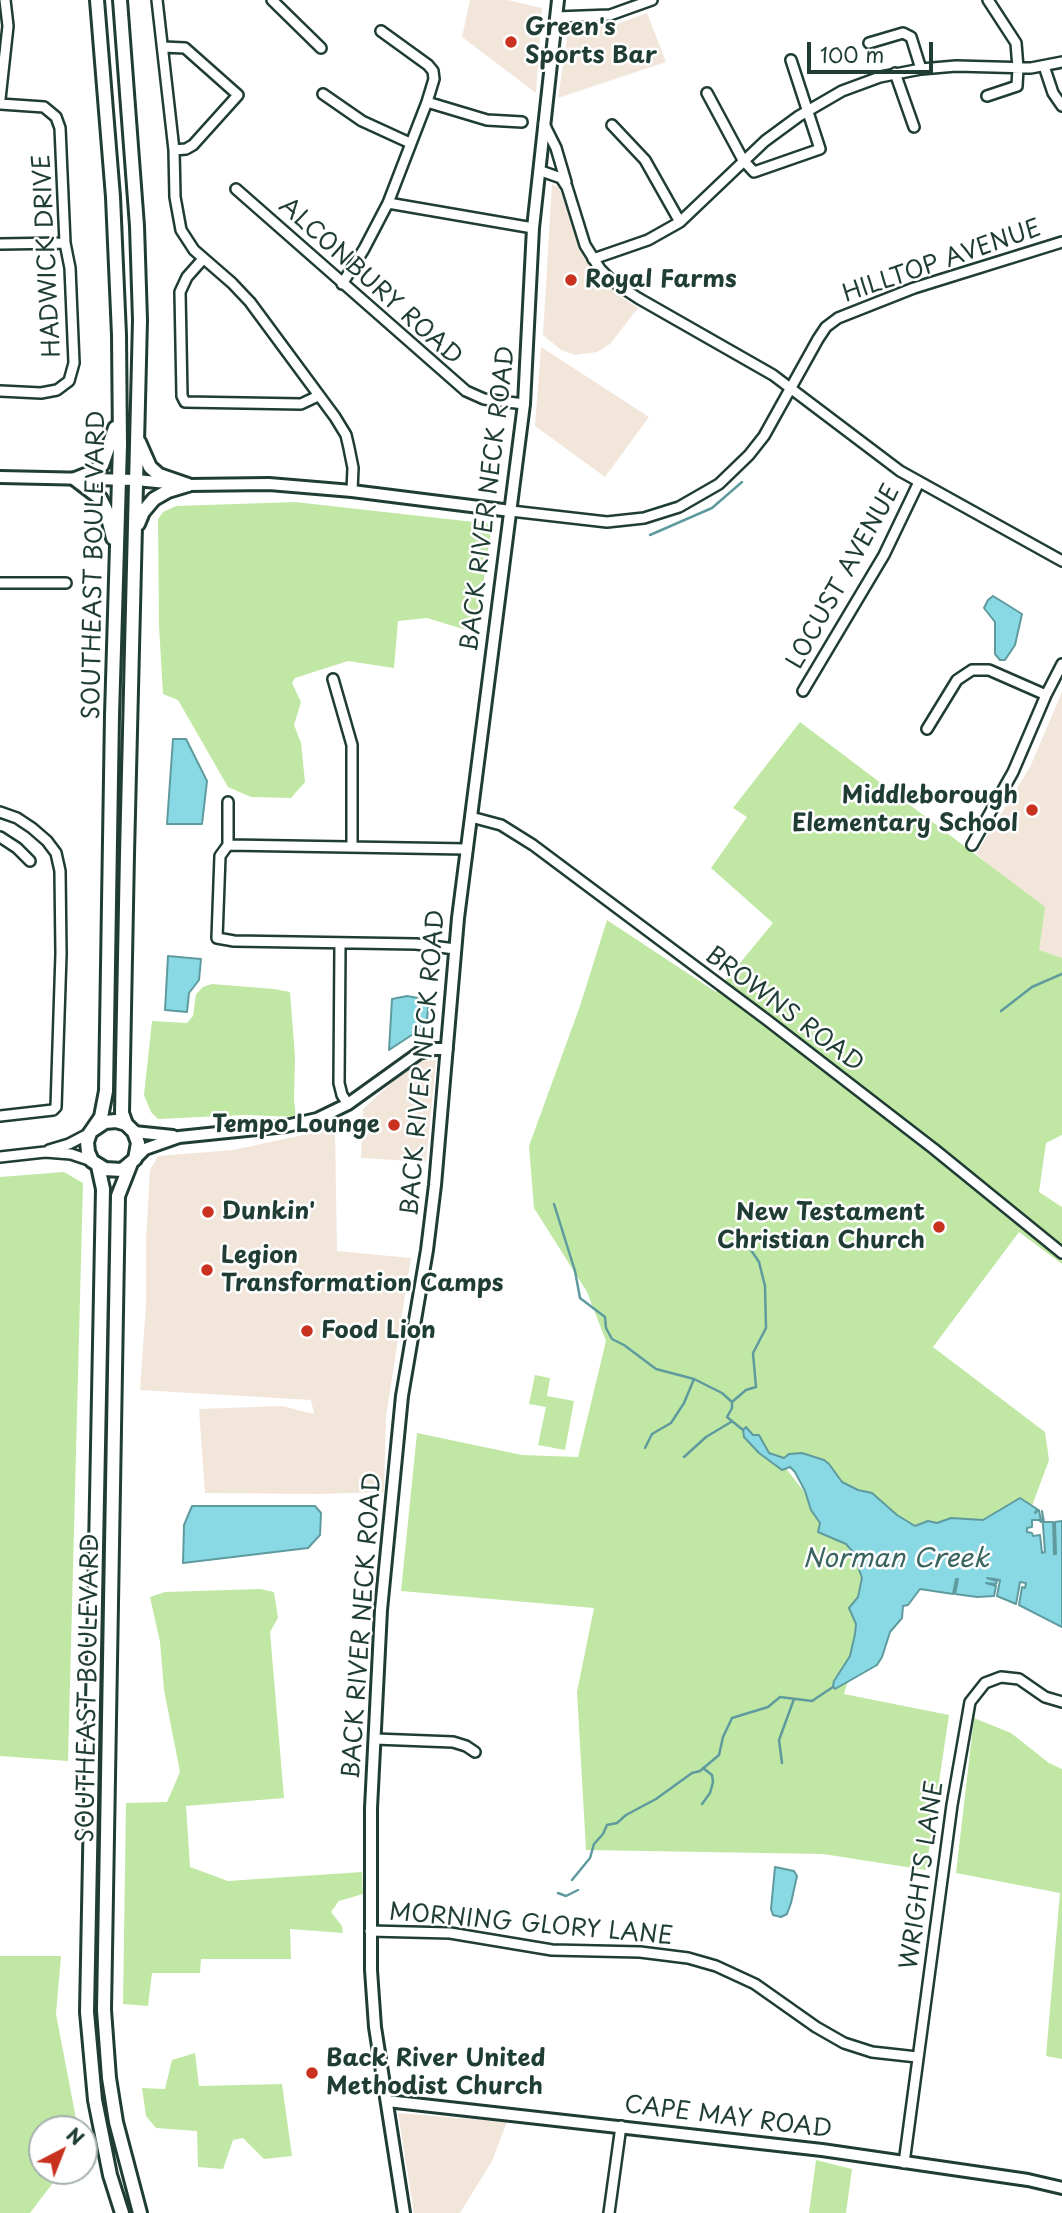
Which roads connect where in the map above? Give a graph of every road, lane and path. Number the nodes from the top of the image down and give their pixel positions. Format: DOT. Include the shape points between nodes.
graph roads {
  1 [pos="5,0"];
  2 [pos="97,0"];
  3 [pos="120,0"];
  4 [pos="158,0"];
  5 [pos="272,0"];
  6 [pos="558,0"];
  7 [pos="652,0"];
  8 [pos="988,0"];
  9 [pos="556,17"];
  10 [pos="381,31"];
  11 [pos="869,43"];
  12 [pos="163,47"];
  13 [pos="321,48"];
  14 [pos="790,60"];
  15 [pos="1062,62"];
  16 [pos="1044,66"];
  17 [pos="1018,68"];
  18 [pos="921,69"];
  19 [pos="895,73"];
  20 [pos="707,93"];
  21 [pos="323,94"];
  22 [pos="987,96"];
  23 [pos="0,102"];
  24 [pos="427,102"];
  25 [pos="1062,106"];
  26 [pos="807,111"];
  27 [pos="522,122"];
  28 [pos="544,124"];
  29 [pos="612,125"];
  30 [pos="914,127"];
  31 [pos="411,143"];
  32 [pos="174,149"];
  33 [pos="743,160"];
  34 [pos="541,172"];
  35 [pos="567,187"];
  36 [pos="236,189"];
  37 [pos="388,204"];
  38 [pos="680,222"];
  39 [pos="533,228"];
  40 [pos="1062,242"];
  41 [pos="65,243"];
  42 [pos="0,244"];
  43 [pos="203,259"];
  44 [pos="593,259"];
  45 [pos="342,284"];
  46 [pos="791,387"];
  47 [pos="0,391"];
  48 [pos="318,396"];
  49 [pos="524,404"];
  50 [pos="120,407"];
  51 [pos="138,439"];
  52 [pos="0,477"];
  53 [pos="75,479"];
  54 [pos="120,480"];
  55 [pos="136,480"];
  56 [pos="919,482"];
  57 [pos="188,485"];
  58 [pos="352,491"];
  59 [pos="511,511"];
  60 [pos="134,534"];
  61 [pos="116,554"];
  62 [pos="1062,561"];
  63 [pos="0,583"];
  64 [pos="66,583"];
  65 [pos="1062,664"];
  66 [pos="333,679"];
  67 [pos="803,691"];
  68 [pos="1045,695"];
  69 [pos="927,729"];
  70 [pos="228,802"];
  71 [pos="0,812"];
  72 [pos="471,817"];
  73 [pos="0,837"];
  74 [pos="228,845"];
  75 [pos="972,845"];
  76 [pos="352,846"];
  77 [pos="467,849"];
  78 [pos="30,861"];
  79 [pos="340,944"];
  80 [pos="454,949"];
  81 [pos="447,1049"];
  82 [pos="348,1104"];
  83 [pos="0,1116"];
  84 [pos="130,1128"];
  85 [pos="92,1132"];
  86 [pos="179,1137"];
  87 [pos="45,1152"];
  88 [pos="0,1157"];
  89 [pos="133,1161"];
  90 [pos="95,1164"];
  91 [pos="1062,1253"];
  92 [pos="1062,1702"];
  93 [pos="375,1738"];
  94 [pos="475,1752"];
  95 [pos="370,1931"];
  96 [pos="917,2057"];
  97 [pos="387,2101"];
  98 [pos="621,2126"];
  99 [pos="904,2163"];
  100 [pos="1062,2188"];
  101 [pos="140,2211"];
  102 [pos="122,2213"];
  103 [pos="404,2213"];
  104 [pos="609,2213"];
  1 -- 23 [label="street" via="8,26"];
  2 -- 50 [label="main road, SOUTHEAST BOULEVARD" via="113,197"];
  3 -- 51 [label="main road, SOUTHEAST BOULEVARD" via="137,226"];
  4 -- 12 [label="street"];
  5 -- 13 [label="street"];
  6 -- 9 [label="street, BACK RIVER NECK ROAD"];
  7 -- 9 [label="street" via="610,15"];
  8 -- 17 [label="street" via="1016,43"];
  9 -- 28 [label="street, BACK RIVER NECK ROAD"];
  10 -- 24 [label="street" via="433,71"];
  11 -- 18 [label="street" via="903,33 911,37"];
  12 -- 32 [label="street"];
  12 -- 32 [label="street" via="185,48 238,95 193,145"];
  14 -- 26 [label="street"];
  15 -- 16 [label="street"];
  16 -- 17 [label="street"];
  16 -- 25 [label="street"];
  17 -- 18 [label="street"];
  17 -- 22 [label="street" via="1017,86"];
  18 -- 19 [label="street"];
  19 -- 26 [label="street" via="842,91"];
  19 -- 30 [label="street"];
  20 -- 33 [label="street"];
  21 -- 31 [label="street" via="376,128"];
  23 -- 41 [label="street, HADWICK DRIVE" via="44,107 56,117 61,137"];
  24 -- 27 [label="street" via="487,120"];
  24 -- 31 [label="street"];
  26 -- 33 [label="street"];
  26 -- 33 [label="street" via="820,149 754,172"];
  28 -- 34 [label="street, BACK RIVER NECK ROAD"];
  28 -- 35 [label="street"];
  29 -- 38 [label="street" via="645,160"];
  31 -- 37 [label="street"];
  32 -- 43 [label="street" via="181,230"];
  33 -- 38 [label="street"];
  34 -- 35 [label="street" via="561,178"];
  34 -- 39 [label="street, BACK RIVER NECK ROAD"];
  35 -- 44 [label="street"];
  36 -- 45 [label="street, ALCONBURY ROAD"];
  37 -- 39 [label="street"];
  37 -- 45 [label="street"];
  38 -- 44 [label="street" via="648,240"];
  39 -- 49 [label="street, BACK RIVER NECK ROAD"];
  40 -- 46 [label="street, HILLTOP AVENUE" via="914,288 838,318 826,327"];
  41 -- 42 [label="street"];
  41 -- 47 [label="street, HADWICK DRIVE" via="74,344 69,381 57,390 41,393"];
  43 -- 48 [label="street" via="250,302"];
  43 -- 48 [label="street" via="180,292 185,402 301,404"];
  44 -- 46 [label="street" via="631,294"];
  45 -- 49 [label="street, ALCONBURY ROAD" via="466,391 484,399"];
  46 -- 56 [label="street"];
  46 -- 59 [label="street, HILLTOP AVENUE" via="749,455 719,484 679,507 644,518 607,522"];
  48 -- 58 [label="street" via="346,435"];
  49 -- 59 [label="street, BACK RIVER NECK ROAD"];
  50 -- 53 [label="main road" via="102,465"];
  50 -- 54 [label="main road, SOUTHEAST BOULEVARD"];
  51 -- 55 [label="main road, SOUTHEAST BOULEVARD"];
  51 -- 57 [label="main road" via="150,467 167,480"];
  52 -- 53 [label="street"];
  53 -- 54 [label="street"];
  53 -- 61 [label="main road" via="100,498"];
  54 -- 55 [label="street"];
  54 -- 61 [label="main road, SOUTHEAST BOULEVARD"];
  55 -- 57 [label="street"];
  55 -- 60 [label="main road, SOUTHEAST BOULEVARD"];
  56 -- 62 [label="street"];
  56 -- 67 [label="street, LOCUST AVENUE" via="884,555"];
  57 -- 58 [label="street" via="269,484"];
  57 -- 60 [label="main road" via="154,499 142,512"];
  58 -- 59 [label="street"];
  59 -- 72 [label="street, BACK RIVER NECK ROAD"];
  60 -- 84 [label="main road, SOUTHEAST BOULEVARD" via="122,1113"];
  61 -- 85 [label="main road, SOUTHEAST BOULEVARD" via="106,1091 101,1117"];
  63 -- 64 [label="street"];
  65 -- 68 [label="street"];
  66 -- 76 [label="street" via="352,745"];
  68 -- 69 [label="street" via="989,670 972,670 957,680"];
  68 -- 75 [label="street" via="1022,754"];
  70 -- 74 [label="street"];
  71 -- 83 [label="street" via="26,823 47,841 56,853 60,872 56,1107"];
  72 -- 77 [label="street, BACK RIVER NECK ROAD"];
  72 -- 91 [label="street, BROWNS ROAD" via="501,825 533,845 778,1028"];
  73 -- 78 [label="street"];
  74 -- 76 [label="street"];
  74 -- 79 [label="street" via="220,856 217,938"];
  76 -- 77 [label="street"];
  77 -- 80 [label="street, BACK RIVER NECK ROAD"];
  79 -- 80 [label="street"];
  79 -- 82 [label="street" via="339,1083"];
  80 -- 81 [label="street, BACK RIVER NECK ROAD"];
  81 -- 82 [label="street" via="419,1053"];
  81 -- 93 [label="street, BACK RIVER NECK ROAD" via="435,1185 401,1408"];
  82 -- 86 [label="street" via="305,1123"];
  84 -- 85 [label="main road" via="116,1121 105,1122"];
  84 -- 86 [label="street"];
  84 -- 89 [label="main road" via="138,1143"];
  85 -- 87 [label="street"];
  85 -- 90 [label="main road" via="87,1142"];
  86 -- 89 [label="street" via="145,1149"];
  87 -- 88 [label="street"];
  87 -- 90 [label="street" via="71,1154"];
  89 -- 90 [label="main road" via="122,1170"];
  89 -- 101 [label="main road, SOUTHEAST BOULEVARD" via="118,1196 104,2010 116,2122"];
  90 -- 102 [label="main road, SOUTHEAST BOULEVARD" via="103,1189 87,2012 95,2099"];
  92 -- 96 [label="street, WRIGHTS LANE" via="1045,1697 1019,1679 1001,1677 985,1683 970,1702"];
  93 -- 94 [label="street" via="453,1742"];
  93 -- 95 [label="street, BACK RIVER NECK ROAD"];
  95 -- 96 [label="street, MORNING GLORY LANE" via="450,1933 552,1950 663,1953 688,1958 755,1984 844,2043 872,2052"];
  95 -- 97 [label="street, BACK RIVER NECK ROAD" via="375,2027"];
  96 -- 99 [label="street, WRIGHTS LANE"];
  97 -- 98 [label="street, CAPE MAY ROAD"];
  97 -- 103 [label="street, BACK RIVER NECK ROAD"];
  98 -- 99 [label="street, CAPE MAY ROAD"];
  98 -- 104 [label="street"];
  99 -- 100 [label="street, CAPE MAY ROAD"];
}
